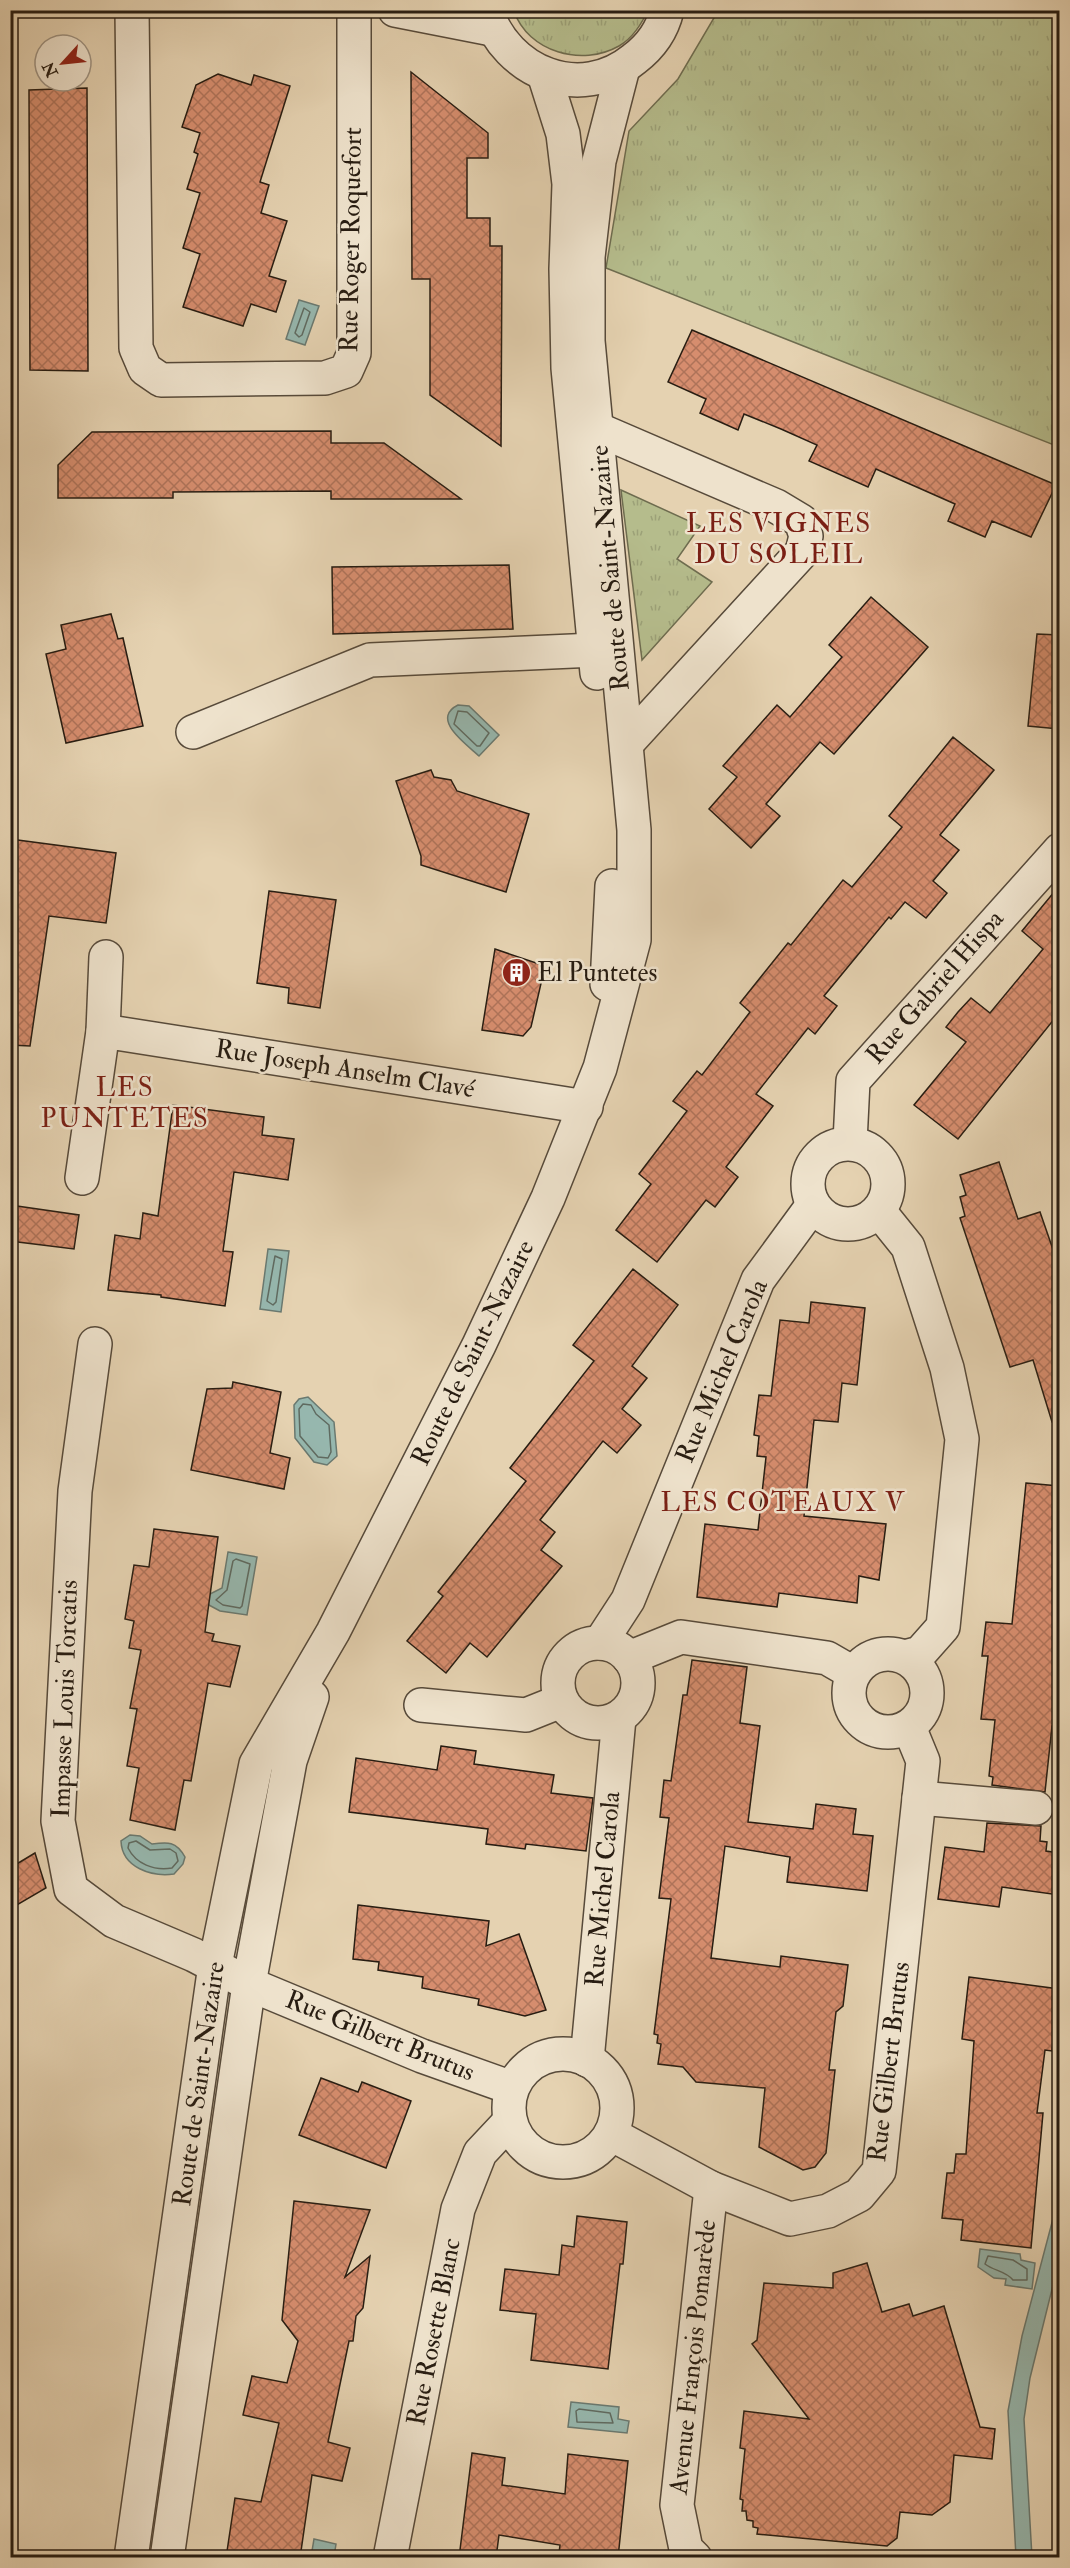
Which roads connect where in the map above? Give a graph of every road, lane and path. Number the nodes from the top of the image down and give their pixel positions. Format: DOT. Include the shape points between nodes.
graph roads {
  1 [pos="132,10"];
  2 [pos="354,10"];
  3 [pos="395,10"];
  4 [pos="667,10"];
  5 [pos="489,20"];
  6 [pos="623,68"];
  7 [pos="544,74"];
  8 [pos="597,429"];
  9 [pos="595,650"];
  10 [pos="193,732"];
  11 [pos="627,743"];
  12 [pos="1059,850"];
  13 [pos="106,957"];
  14 [pos="104,1031"];
  15 [pos="600,1068"];
  16 [pos="586,1107"];
  17 [pos="850,1142"];
  18 [pos="82,1178"];
  19 [pos="813,1205"];
  20 [pos="879,1211"];
  21 [pos="95,1344"];
  22 [pos="333,1632"];
  23 [pos="600,1643"];
  24 [pos="905,1657"];
  25 [pos="629,1658"];
  26 [pos="853,1673"];
  27 [pos="561,1701"];
  28 [pos="421,1705"];
  29 [pos="619,1718"];
  30 [pos="909,1727"];
  31 [pos="919,1798"];
  32 [pos="1036,1808"];
  33 [pos="215,1965"];
  34 [pos="249,1984"];
  35 [pos="588,2060"];
  36 [pos="512,2088"];
  37 [pos="510,2121"];
  38 [pos="610,2134"];
  39 [pos="711,2188"];
  40 [pos="131,2558"];
  41 [pos="167,2558"];
  42 [pos="390,2558"];
  43 [pos="695,2558"];
  1 -- 2 [label="street, Rue Roger Roquefort" via="136,348 145,369 161,380 325,378 346,371 354,353"];
  3 -- 5 [label="street"];
  4 -- 6 [label="street" via="648,48"];
  5 -- 7 [label="street" via="506,48"];
  6 -- 7 [label="street" via="598,77 571,80"];
  6 -- 8 [label="street, Route de Saint-Nazaire" via="599,161 588,256 588,341"];
  7 -- 9 [label="street, Route de Saint-Nazaire" via="563,134 569,184 568,368"];
  8 -- 11 [label="street, Route de Saint-Nazaire"];
  8 -- 11 [label="street" via="776,506 801,521 806,536 802,552"];
  9 -- 10 [label="street" via="370,660"];
  9 -- 15 [label="street, Route de Saint-Nazaire" via="611,807 612,919"];
  11 -- 15 [label="street, Route de Saint-Nazaire" via="634,830 634,940"];
  12 -- 17 [label="street, Rue Gabriel Hispa" via="853,1081"];
  13 -- 14 [label="street"];
  14 -- 16 [label="street, Rue Joseph Anselm Clavé"];
  14 -- 18 [label="street"];
  15 -- 16 [label="street, Route de Saint-Nazaire"];
  16 -- 22 [label="street, Route de Saint-Nazaire" via="479,1345"];
  17 -- 19 [label="street" via="833,1145 818,1156 809,1171 808,1189"];
  17 -- 20 [label="street" via="878,1155 885,1168 889,1183"];
  19 -- 20 [label="street" via="837,1223 867,1220"];
  19 -- 23 [label="street, Rue Michel Carola" via="758,1280 628,1600"];
  20 -- 24 [label="street" via="908,1247 947,1368 962,1439 943,1626 920,1653"];
  21 -- 33 [label="street, Impasse Louis Torcatis" via="75,1491 58,1821 71,1888 114,1921"];
  22 -- 33 [label="street, Route de Saint-Nazaire" via="256,1764"];
  22 -- 34 [label="street, Route de Saint-Nazaire" via="290,1761"];
  23 -- 25 [label="street" via="621,1650"];
  23 -- 27 [label="street" via="584,1645 570,1654 560,1668 557,1685"];
  24 -- 26 [label="street" via="891,1653 876,1655 863,1661"];
  24 -- 30 [label="street" via="925,1678 928,1692 920,1718"];
  25 -- 26 [label="street" via="681,1637 827,1658"];
  25 -- 29 [label="street" via="637,1674 638,1690 631,1707"];
  26 -- 30 [label="street" via="848,1690 851,1707 861,1722 875,1731"];
  27 -- 28 [label="street" via="526,1715"];
  27 -- 29 [label="street" via="586,1722 603,1724"];
  29 -- 35 [label="street, Rue Michel Carola"];
  30 -- 31 [label="street, Rue Gilbert Brutus" via="923,1761"];
  31 -- 32 [label="street"];
  31 -- 39 [label="street, Rue Gilbert Brutus" via="879,2171 859,2195 828,2211 790,2219"];
  33 -- 34 [label="street, Impasse Louis Torcatis"];
  33 -- 40 [label="street, Route de Saint-Nazaire"];
  34 -- 36 [label="street, Rue Gilbert Brutus" via="422,2056"];
  34 -- 41 [label="street, Route de Saint-Nazaire"];
  35 -- 36 [label="street" via="571,2054 536,2061 522,2072"];
  35 -- 38 [label="street" via="602,2070 616,2101 616,2118"];
  36 -- 37 [label="street"];
  37 -- 38 [label="street" via="517,2138 530,2152 556,2162 583,2159"];
  37 -- 42 [label="street, Rue Rosette Blanc" via="480,2153 458,2209"];
  38 -- 39 [label="street, Rue Gilbert Brutus"];
  39 -- 43 [label="street, Avenue François Pomarède" via="677,2505 686,2549"];
}
